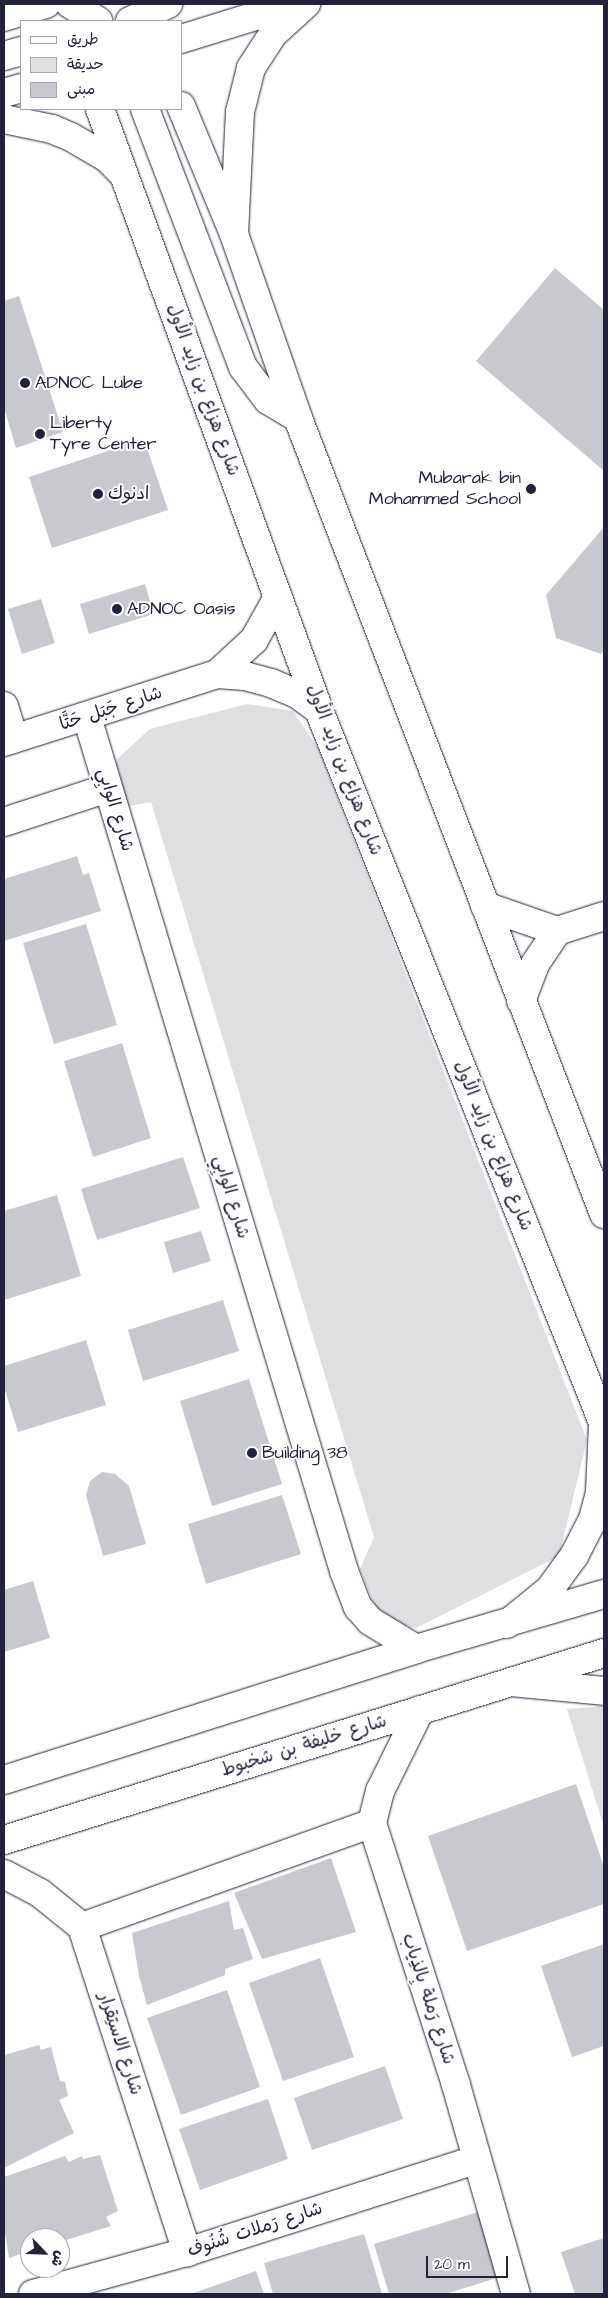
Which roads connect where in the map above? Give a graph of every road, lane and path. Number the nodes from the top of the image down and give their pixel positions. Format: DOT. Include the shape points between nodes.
graph roads {
  1 [pos="46,4"];
  2 [pos="60,4"];
  3 [pos="70,4"];
  4 [pos="294,4"];
  5 [pos="306,4"];
  6 [pos="125,14"];
  7 [pos="4,17"];
  8 [pos="68,20"];
  9 [pos="182,39"];
  10 [pos="20,51"];
  11 [pos="4,56"];
  12 [pos="20,88"];
  13 [pos="4,94"];
  14 [pos="182,108"];
  15 [pos="100,110"];
  16 [pos="145,110"];
  17 [pos="4,119"];
  18 [pos="122,173"];
  19 [pos="234,234"];
  20 [pos="298,418"];
  21 [pos="278,597"];
  22 [pos="217,674"];
  23 [pos="4,706"];
  24 [pos="319,710"];
  25 [pos="87,717"];
  26 [pos="9,741"];
  27 [pos="108,788"];
  28 [pos="4,822"];
  29 [pos="484,906"];
  30 [pos="604,916"];
  31 [pos="557,931"];
  32 [pos="522,1001"];
  33 [pos="604,1214"];
  34 [pos="604,1424"];
  35 [pos="604,1594"];
  36 [pos="507,1624"];
  37 [pos="416,1649"];
  38 [pos="604,1653"];
  39 [pos="512,1682"];
  40 [pos="604,1691"];
  41 [pos="420,1710"];
  42 [pos="4,1780"];
  43 [pos="372,1823"];
  44 [pos="4,1840"];
  45 [pos="4,1874"];
  46 [pos="82,1926"];
  47 [pos="476,2160"];
  48 [pos="187,2252"];
  49 [pos="33,2294"];
  50 [pos="516,2294"];
  1 -- 7 [label="main road"];
  2 -- 8 [label="main road"];
  3 -- 6 [label="main road"];
  4 -- 9 [label="main road"];
  5 -- 19 [label="main road" via="273,34 251,68 240,112"];
  10 -- 11 [label="main road"];
  12 -- 13 [label="main road"];
  14 -- 19 [label="main road"];
  15 -- 18 [label="main road, شارع هزاع بن زايد الأول"];
  16 -- 20 [label="main road" via="243,367 268,400"];
  17 -- 18 [label="main road" via="52,129 71,137 107,158"];
  18 -- 21 [label="main road, شارع هزاع بن زايد الأول"];
  19 -- 20 [label="main road"];
  20 -- 29 [label="main road"];
  21 -- 22 [label="main road, شارع جَبَل حَتَّا" via="254,640"];
  21 -- 24 [label="main road, شارع هزاع بن زايد الأول"];
  22 -- 24 [label="main road, شارع جَبَل حَتَّا" via="271,682 297,694"];
  22 -- 25 [label="main road, شارع جَبَل حَتَّا"];
  23 -- 26 [label="main road"];
  24 -- 34 [label="main road, شارع هزاع بن زايد الأول"];
  25 -- 26 [label="main road, شارع جَبَل حَتَّا"];
  25 -- 27 [label="main road, شارع الوابِي"];
  27 -- 28 [label="main road"];
  27 -- 37 [label="main road, شارع الوابِي" via="344,1571 358,1607 370,1621"];
  29 -- 31 [label="main road"];
  29 -- 32 [label="main road"];
  30 -- 31 [label="main road"];
  31 -- 32 [label="main road" via="535,964"];
  32 -- 33 [label="main road"];
  34 -- 36 [label="main road" via="600,1492 593,1519 574,1556 550,1588"];
  35 -- 36 [label="main road"];
  36 -- 37 [label="main road"];
  37 -- 42 [label="main road"];
  38 -- 39 [label="main road, شارع خليفة بن شخبوط"];
  39 -- 40 [label="main road"];
  39 -- 41 [label="main road, شارع خليفة بن شخبوط"];
  41 -- 43 [label="main road" via="380,1792"];
  41 -- 44 [label="main road, شارع خليفة بن شخبوط"];
  43 -- 46 [label="main road"];
  43 -- 47 [label="main road, شارع رَملة بِالذِياب" via="456,2085"];
  45 -- 46 [label="main road" via="40,1892"];
  46 -- 48 [label="main road, شارع الاستِقرار"];
  47 -- 48 [label="main road, شارع رَملات شُنُوف"];
  47 -- 50 [label="main road, شارع رَملة بِالذِياب"];
  48 -- 49 [label="main road, شارع رَملات شُنُوف"];
}
